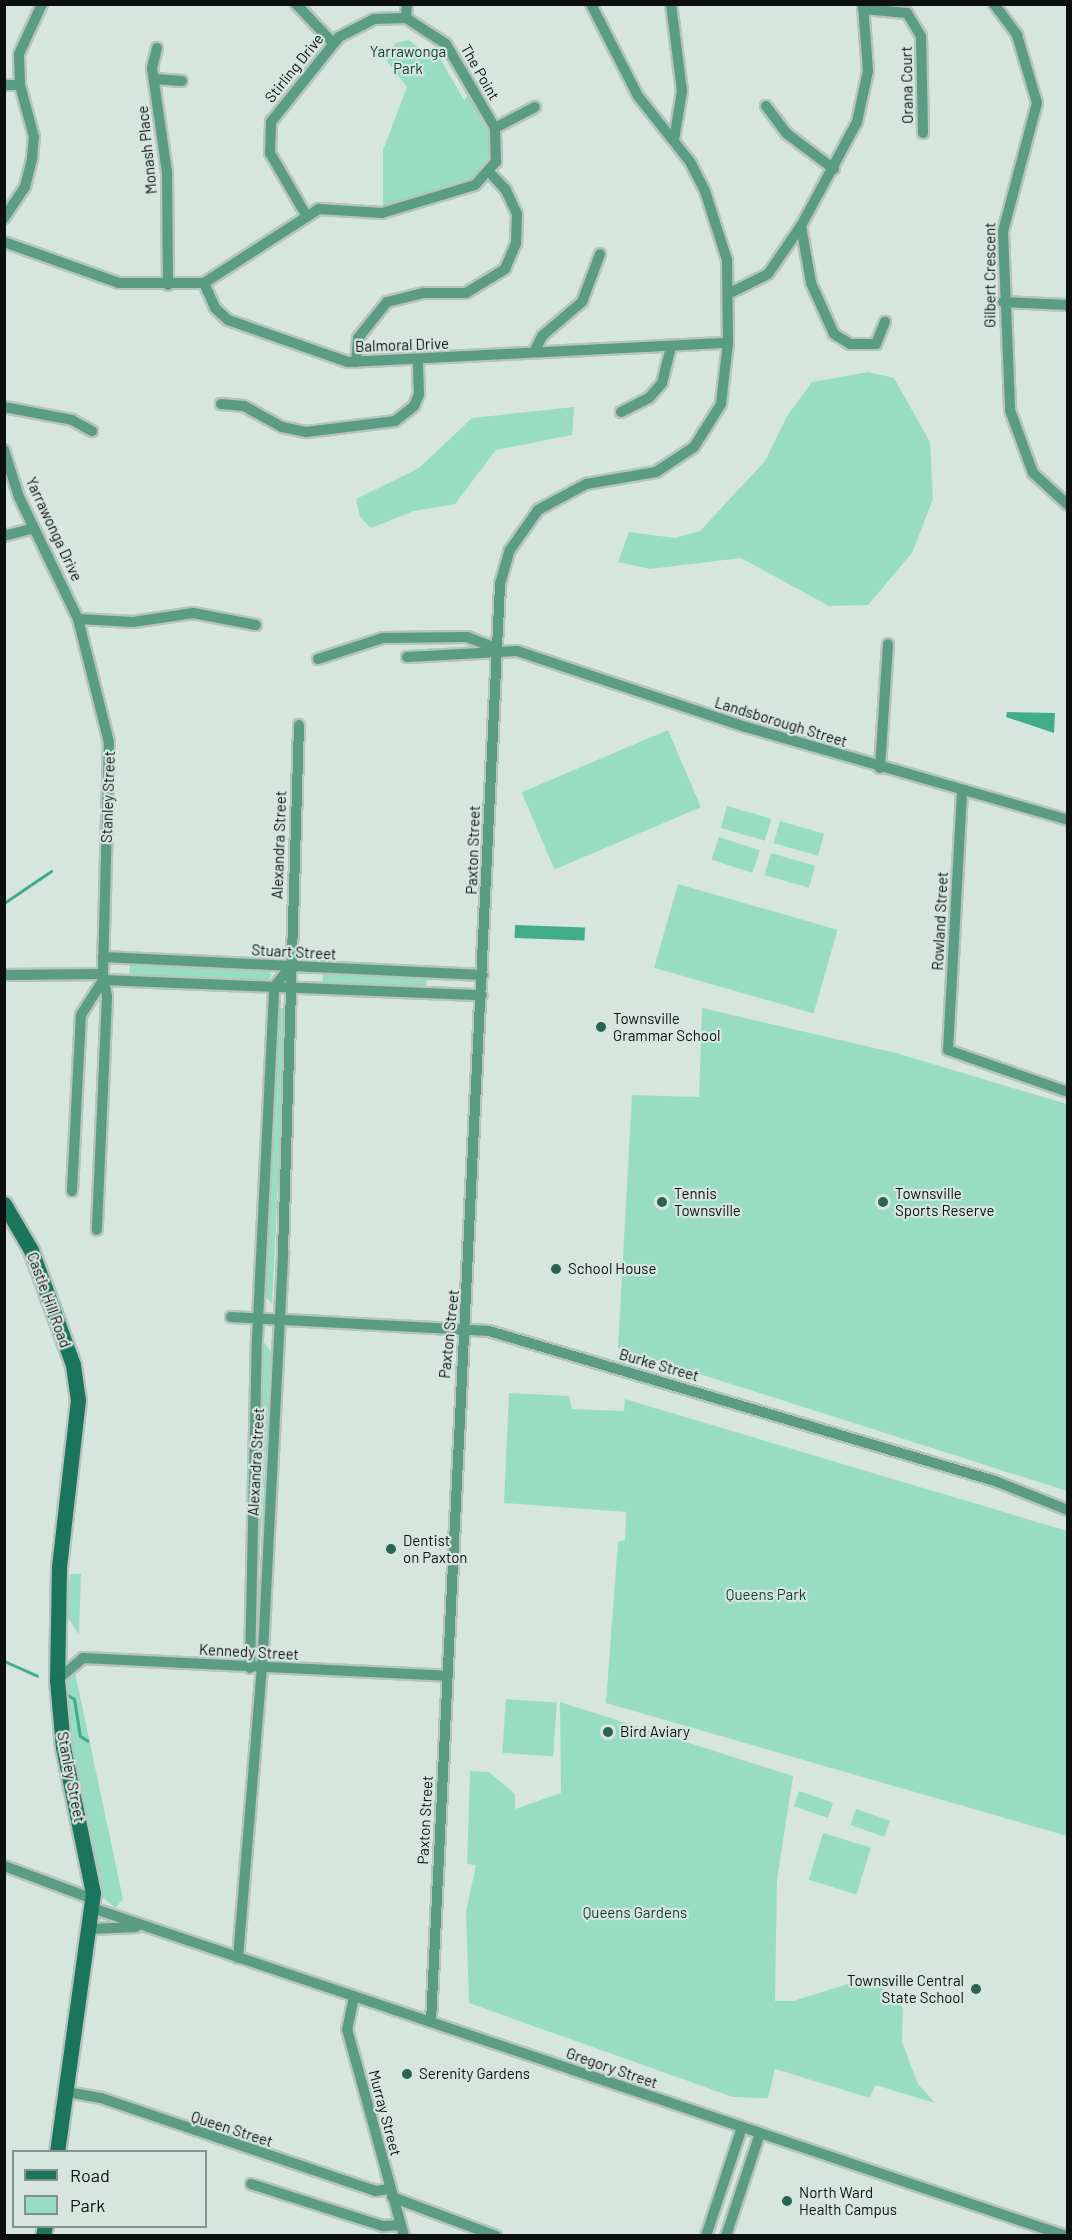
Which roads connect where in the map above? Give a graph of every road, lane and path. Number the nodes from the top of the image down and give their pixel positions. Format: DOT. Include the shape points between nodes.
graph roads {
  1 [pos="42,4"];
  2 [pos="296,4"];
  3 [pos="407,4"];
  4 [pos="591,4"];
  5 [pos="671,4"];
  6 [pos="994,4"];
  7 [pos="863,7"];
  8 [pos="406,18"];
  9 [pos="333,43"];
  10 [pos="157,48"];
  11 [pos="154,79"];
  12 [pos="182,81"];
  13 [pos="4,85"];
  14 [pos="20,85"];
  15 [pos="766,106"];
  16 [pos="535,107"];
  17 [pos="495,128"];
  18 [pos="923,133"];
  19 [pos="674,140"];
  20 [pos="834,169"];
  21 [pos="491,174"];
  22 [pos="306,215"];
  23 [pos="4,218"];
  24 [pos="801,226"];
  25 [pos="4,242"];
  26 [pos="600,254"];
  27 [pos="204,283"];
  28 [pos="168,285"];
  29 [pos="730,293"];
  30 [pos="1004,302"];
  31 [pos="1068,305"];
  32 [pos="885,322"];
  33 [pos="728,343"];
  34 [pos="671,347"];
  35 [pos="534,352"];
  36 [pos="418,361"];
  37 [pos="356,362"];
  38 [pos="221,404"];
  39 [pos="4,407"];
  40 [pos="621,412"];
  41 [pos="92,431"];
  42 [pos="4,450"];
  43 [pos="1068,505"];
  44 [pos="33,528"];
  45 [pos="4,536"];
  46 [pos="78,619"];
  47 [pos="256,626"];
  48 [pos="888,644"];
  49 [pos="496,648"];
  50 [pos="407,657"];
  51 [pos="318,659"];
  52 [pos="299,725"];
  53 [pos="880,768"];
  54 [pos="962,792"];
  55 [pos="1065,822"];
  56 [pos="103,957"];
  57 [pos="290,967"];
  58 [pos="4,975"];
  59 [pos="483,975"];
  60 [pos="103,977"];
  61 [pos="274,987"];
  62 [pos="293,987"];
  63 [pos="482,995"];
  64 [pos="1068,1092"];
  65 [pos="72,1191"];
  66 [pos="4,1204"];
  67 [pos="97,1230"];
  68 [pos="231,1317"];
  69 [pos="259,1320"];
  70 [pos="279,1321"];
  71 [pos="465,1330"];
  72 [pos="78,1400"];
  73 [pos="1068,1510"];
  74 [pos="255,1668"];
  75 [pos="447,1676"];
  76 [pos="57,1680"];
  77 [pos="4,1866"];
  78 [pos="92,1904"];
  79 [pos="148,1928"];
  80 [pos="90,1929"];
  81 [pos="238,1958"];
  82 [pos="354,1997"];
  83 [pos="430,2022"];
  84 [pos="67,2092"];
  85 [pos="742,2127"];
  86 [pos="760,2133"];
  87 [pos="57,2150"];
  88 [pos="251,2184"];
  89 [pos="390,2193"];
  90 [pos="402,2230"];
  91 [pos="496,2235"];
  92 [pos="706,2235"];
  93 [pos="726,2235"];
  94 [pos="1066,2235"];
  1 -- 14 [label="street" via="19,54"];
  2 -- 9 [label="street"];
  3 -- 8 [label="street"];
  4 -- 19 [label="street" via="638,96"];
  5 -- 19 [label="street" via="682,91"];
  6 -- 30 [label="street, Gilbert Crescent" via="1017,35 1037,103 1004,223"];
  7 -- 18 [label="street, Orana Court" via="907,14 921,36"];
  7 -- 20 [label="street" via="868,53 863,105"];
  8 -- 9 [label="street, Stirling Drive" via="361,23"];
  8 -- 17 [label="street, The Point" via="446,44"];
  9 -- 22 [label="street, Stirling Drive" via="276,113 268,132 270,153"];
  10 -- 11 [label="street, Monash Place"];
  11 -- 12 [label="street"];
  11 -- 28 [label="street, Monash Place" via="167,172"];
  13 -- 14 [label="street"];
  14 -- 23 [label="street" via="31,116 32,158 25,187"];
  15 -- 20 [label="street" via="786,133"];
  16 -- 17 [label="street"];
  17 -- 21 [label="street" via="498,142"];
  19 -- 29 [label="street" via="691,163 718,226"];
  20 -- 24 [label="street"];
  21 -- 22 [label="street" via="410,209 382,213 319,209"];
  21 -- 37 [label="street" via="506,190 517,214 516,243 505,269 466,293 424,293 387,302 358,338"];
  22 -- 27 [label="street"];
  24 -- 29 [label="street" via="768,274"];
  24 -- 32 [label="street" via="811,283 834,334 850,344 876,344"];
  25 -- 28 [label="street" via="118,283"];
  26 -- 35 [label="street" via="582,302 542,336"];
  27 -- 28 [label="street"];
  27 -- 37 [label="street, Balmoral Drive" via="215,308 228,320"];
  29 -- 33 [label="street"];
  30 -- 31 [label="street"];
  30 -- 43 [label="street, Gilbert Crescent" via="1008,393 1016,439 1033,473"];
  33 -- 34 [label="street, Balmoral Drive"];
  33 -- 49 [label="street" via="721,404 694,447 656,472 568,491 527,522 504,566"];
  34 -- 35 [label="street, Balmoral Drive"];
  34 -- 40 [label="street" via="662,382 649,398"];
  35 -- 36 [label="street, Balmoral Drive"];
  36 -- 37 [label="street, Balmoral Drive"];
  36 -- 38 [label="street" via="417,400 395,421 306,432 282,427 244,406"];
  39 -- 41 [label="street" via="72,420"];
  42 -- 44 [label="street, Yarrawonga Drive"];
  44 -- 45 [label="street"];
  44 -- 46 [label="street, Yarrawonga Drive"];
  46 -- 47 [label="street" via="133,622 193,613"];
  46 -- 56 [label="street, Stanley Street" via="110,742"];
  48 -- 53 [label="street"];
  49 -- 50 [label="street, Landsborough Street"];
  49 -- 51 [label="street, Landsborough Street" via="467,637 383,638"];
  49 -- 53 [label="street, Landsborough Street"];
  49 -- 59 [label="street, Paxton Street"];
  52 -- 57 [label="street, Alexandra Street"];
  53 -- 54 [label="street, Landsborough Street"];
  54 -- 55 [label="street, Landsborough Street"];
  54 -- 64 [label="street, Rowland Street" via="948,1050"];
  56 -- 57 [label="street, Stuart Street"];
  56 -- 60 [label="street, Stanley Street"];
  57 -- 59 [label="street, Stuart Street"];
  57 -- 61 [label="street"];
  57 -- 62 [label="street, Alexandra Street"];
  58 -- 60 [label="street"];
  59 -- 63 [label="street, Paxton Street"];
  60 -- 61 [label="street"];
  60 -- 65 [label="street" via="81,1015"];
  60 -- 67 [label="street, Stanley Street" via="107,998"];
  61 -- 62 [label="street"];
  61 -- 69 [label="street, Alexandra Street"];
  62 -- 63 [label="street"];
  62 -- 70 [label="street, Alexandra Street"];
  63 -- 71 [label="street, Paxton Street"];
  66 -- 72 [label="main road, Castle Hill Road" via="31,1250 73,1365"];
  68 -- 69 [label="street, Burke Street"];
  69 -- 70 [label="street, Burke Street"];
  69 -- 74 [label="street, Alexandra Street"];
  70 -- 71 [label="street, Burke Street"];
  70 -- 74 [label="street, Alexandra Street"];
  71 -- 73 [label="street, Burke Street" via="489,1331 732,1402 995,1481"];
  71 -- 75 [label="street, Paxton Street"];
  72 -- 76 [label="main road, Stanley Street" via="58,1568"];
  74 -- 75 [label="street, Kennedy Street"];
  74 -- 76 [label="street, Kennedy Street" via="82,1658"];
  74 -- 81 [label="street, Alexandra Street" via="248,1877"];
  75 -- 83 [label="street, Paxton Street"];
  76 -- 78 [label="main road, Stanley Street" via="63,1747"];
  77 -- 78 [label="street, Gregory Street"];
  78 -- 79 [label="street, Gregory Street"];
  78 -- 80 [label="main road, Stanley Street"];
  79 -- 80 [label="street, Gregory Street"];
  79 -- 81 [label="street, Gregory Street"];
  80 -- 84 [label="main road, Stanley Street"];
  81 -- 82 [label="street, Gregory Street"];
  82 -- 83 [label="street, Gregory Street"];
  82 -- 89 [label="street, Murray Street" via="347,2029"];
  83 -- 85 [label="street, Gregory Street"];
  84 -- 87 [label="main road, Stanley Street"];
  84 -- 89 [label="street, Queen Street" via="101,2098"];
  85 -- 86 [label="street, Gregory Street"];
  85 -- 92 [label="street"];
  86 -- 93 [label="street"];
  86 -- 94 [label="street, Gregory Street"];
  88 -- 90 [label="street"];
  89 -- 90 [label="street, Murray Street"];
  89 -- 91 [label="street, Queen Street"];
}
